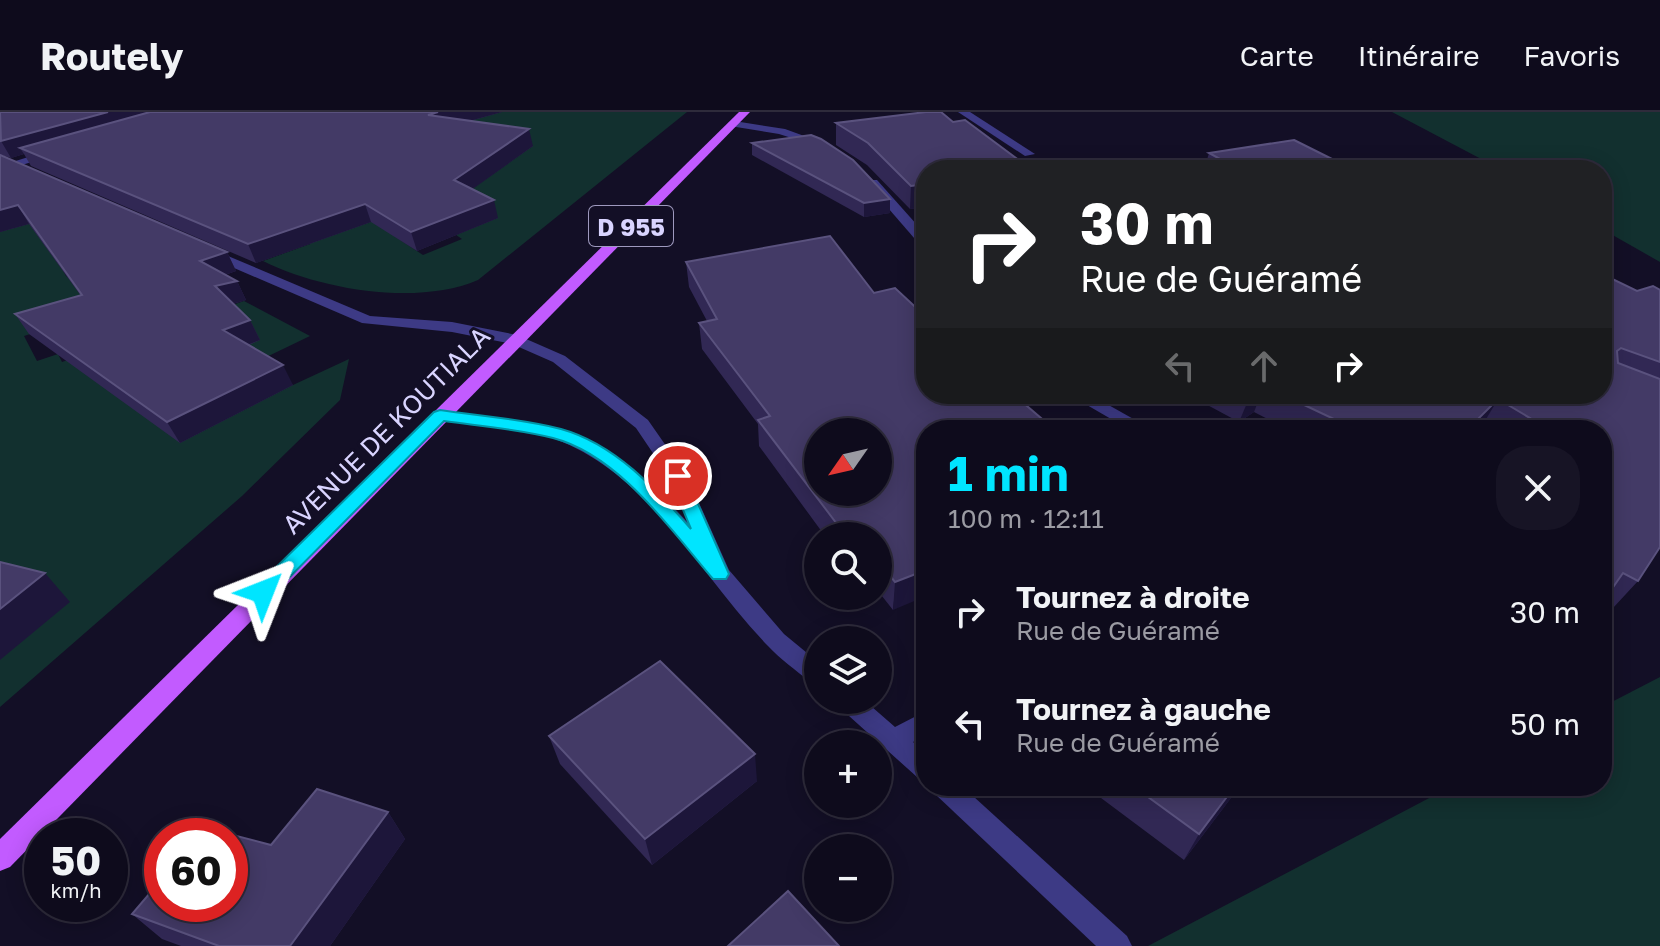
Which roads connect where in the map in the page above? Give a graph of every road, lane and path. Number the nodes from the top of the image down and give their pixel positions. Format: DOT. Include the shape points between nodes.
graph roads {
  1 [pos="745,112"];
  2 [pos="963,112"];
  3 [pos="734,124"];
  4 [pos="69,148"];
  5 [pos="840,154"];
  6 [pos="1029,154"];
  7 [pos="6,162"];
  8 [pos="864,173"];
  9 [pos="34,175"];
  10 [pos="916,225"];
  11 [pos="194,245"];
  12 [pos="517,340"];
  13 [pos="1095,404"];
  14 [pos="440,415"];
  15 [pos="1125,420"];
  16 [pos="720,574"];
  17 [pos="804,663"];
  18 [pos="864,714"];
  19 [pos="916,727"];
  20 [pos="895,740"];
  21 [pos="916,760"];
  22 [pos="955,796"];
  23 [pos="0,858"];
  24 [pos="1117,946"];
  1 -- 3 [label="main road, AVENUE DE KOUTIALA / D 955"];
  2 -- 6 [label="street"];
  3 -- 5 [label="street" via="781,131"];
  3 -- 12 [label="main road, AVENUE DE KOUTIALA / D 955"];
  4 -- 7 [label="street"];
  7 -- 9 [label="street"];
  8 -- 10 [label="street"];
  11 -- 12 [label="street" via="367,320 452,327"];
  12 -- 14 [label="main road, AVENUE DE KOUTIALA / D 955"];
  12 -- 16 [label="street" via="559,359 642,424 678,476"];
  13 -- 15 [label="street"];
  14 -- 16 [label="street" via="559,434 590,447 647,490"];
  14 -- 23 [label="main road, AVENUE DE KOUTIALA / D 955"];
  16 -- 17 [label="street" via="776,640"];
  18 -- 20 [label="street"];
  19 -- 20 [label="street"];
  20 -- 21 [label="street"];
  22 -- 24 [label="street"];
}
